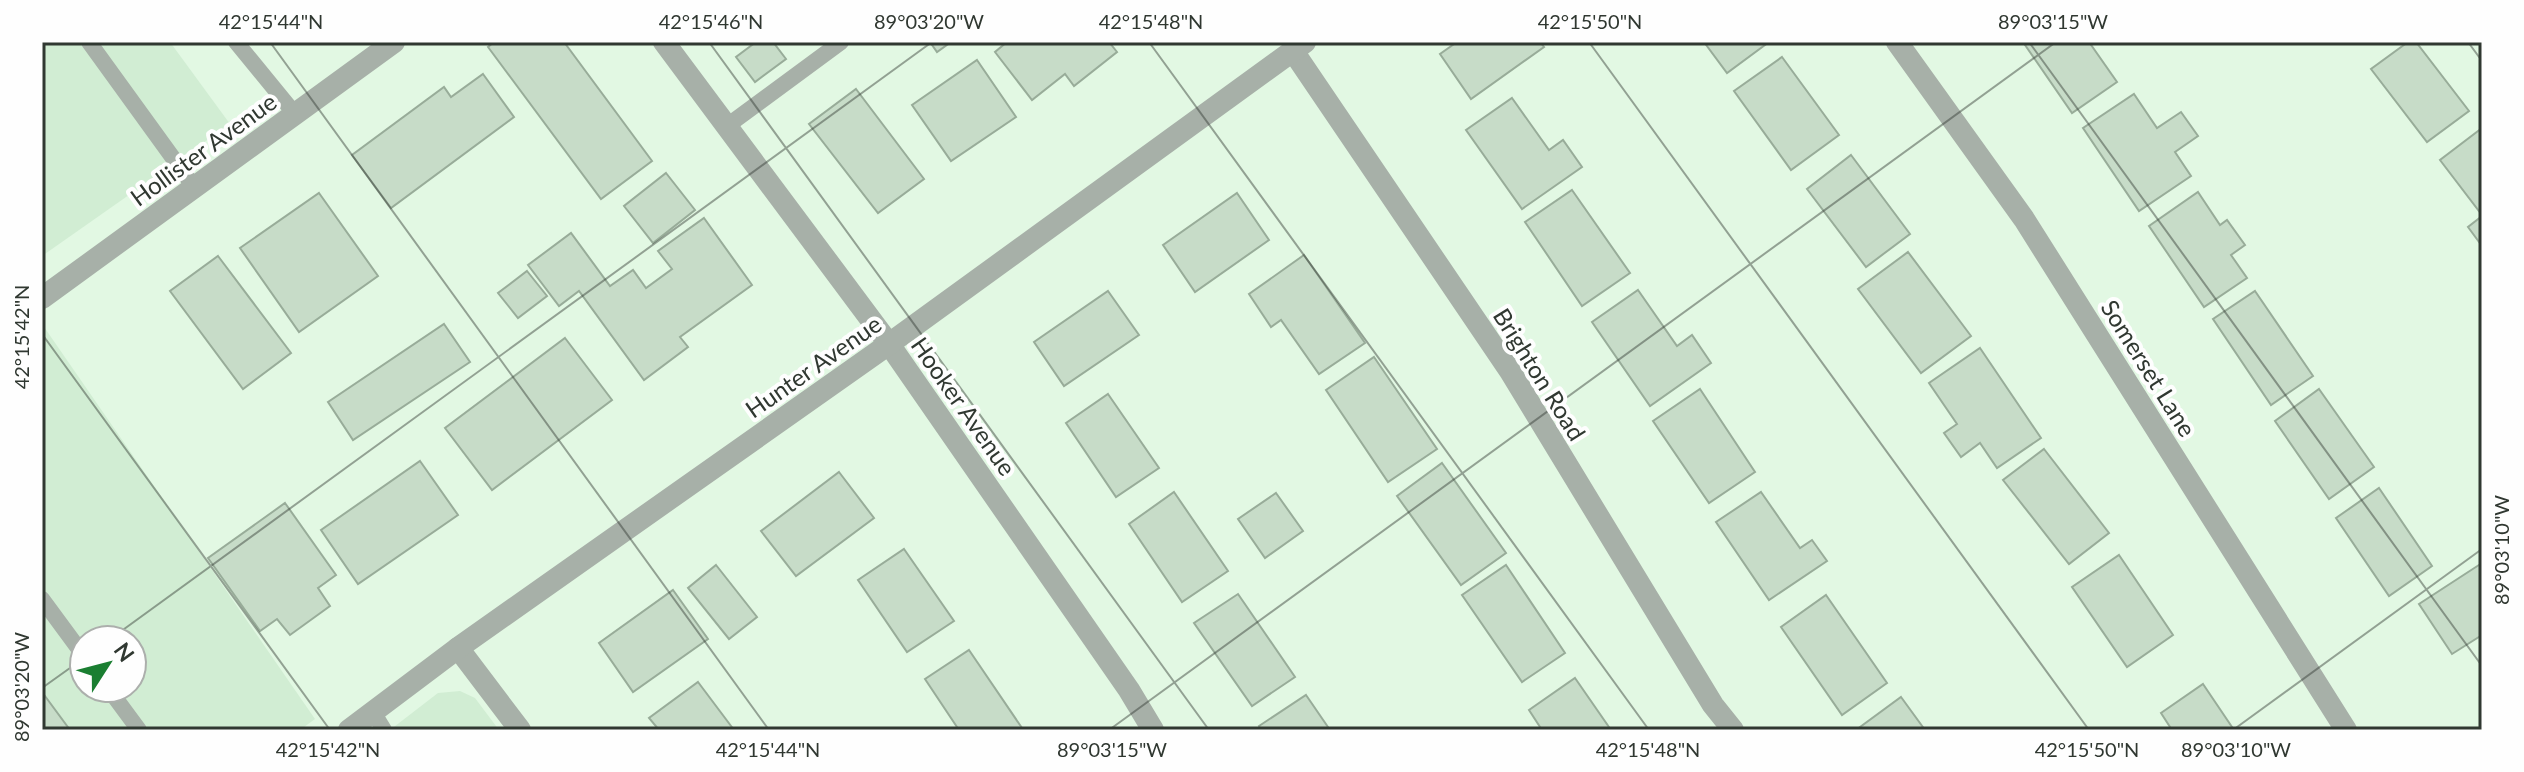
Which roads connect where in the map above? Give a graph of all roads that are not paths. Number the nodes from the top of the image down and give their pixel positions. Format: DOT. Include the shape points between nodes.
graph roads {
  1 [pos="89,42"];
  2 [pos="236,42"];
  3 [pos="394,42"];
  4 [pos="664,42"];
  5 [pos="841,42"];
  6 [pos="1897,42"];
  7 [pos="1299,46"];
  8 [pos="295,114"];
  9 [pos="727,126"];
  10 [pos="194,187"];
  11 [pos="42,298"];
  12 [pos="889,344"];
  13 [pos="42,599"];
  14 [pos="68,634"];
  15 [pos="458,648"];
  16 [pos="120,704"];
  17 [pos="379,721"];
  18 [pos="139,730"];
  19 [pos="349,730"];
  20 [pos="520,730"];
  21 [pos="1153,730"];
  22 [pos="1733,730"];
  23 [pos="2346,730"];
  1 -- 10 [label="lane"];
  2 -- 8 [label="lane"];
  3 -- 8 [label="street, Hollister Avenue"];
  4 -- 9 [label="street, Hooker Avenue"];
  5 -- 9 [label="lane"];
  6 -- 23 [label="street, Somerset Lane" via="2024,219"];
  7 -- 12 [label="street, Hunter Avenue"];
  7 -- 22 [label="street, Brighton Road" via="1510,371"];
  8 -- 10 [label="street, Hollister Avenue"];
  9 -- 12 [label="street, Hooker Avenue"];
  10 -- 11 [label="street, Hollister Avenue"];
  12 -- 15 [label="street, Hunter Avenue"];
  12 -- 21 [label="street, Hooker Avenue"];
  13 -- 14 [label="lane"];
  15 -- 17 [label="street, Hunter Avenue"];
  15 -- 20 [label="street"];
  16 -- 18 [label="lane"];
  17 -- 19 [label="street, Hunter Avenue"];
}
